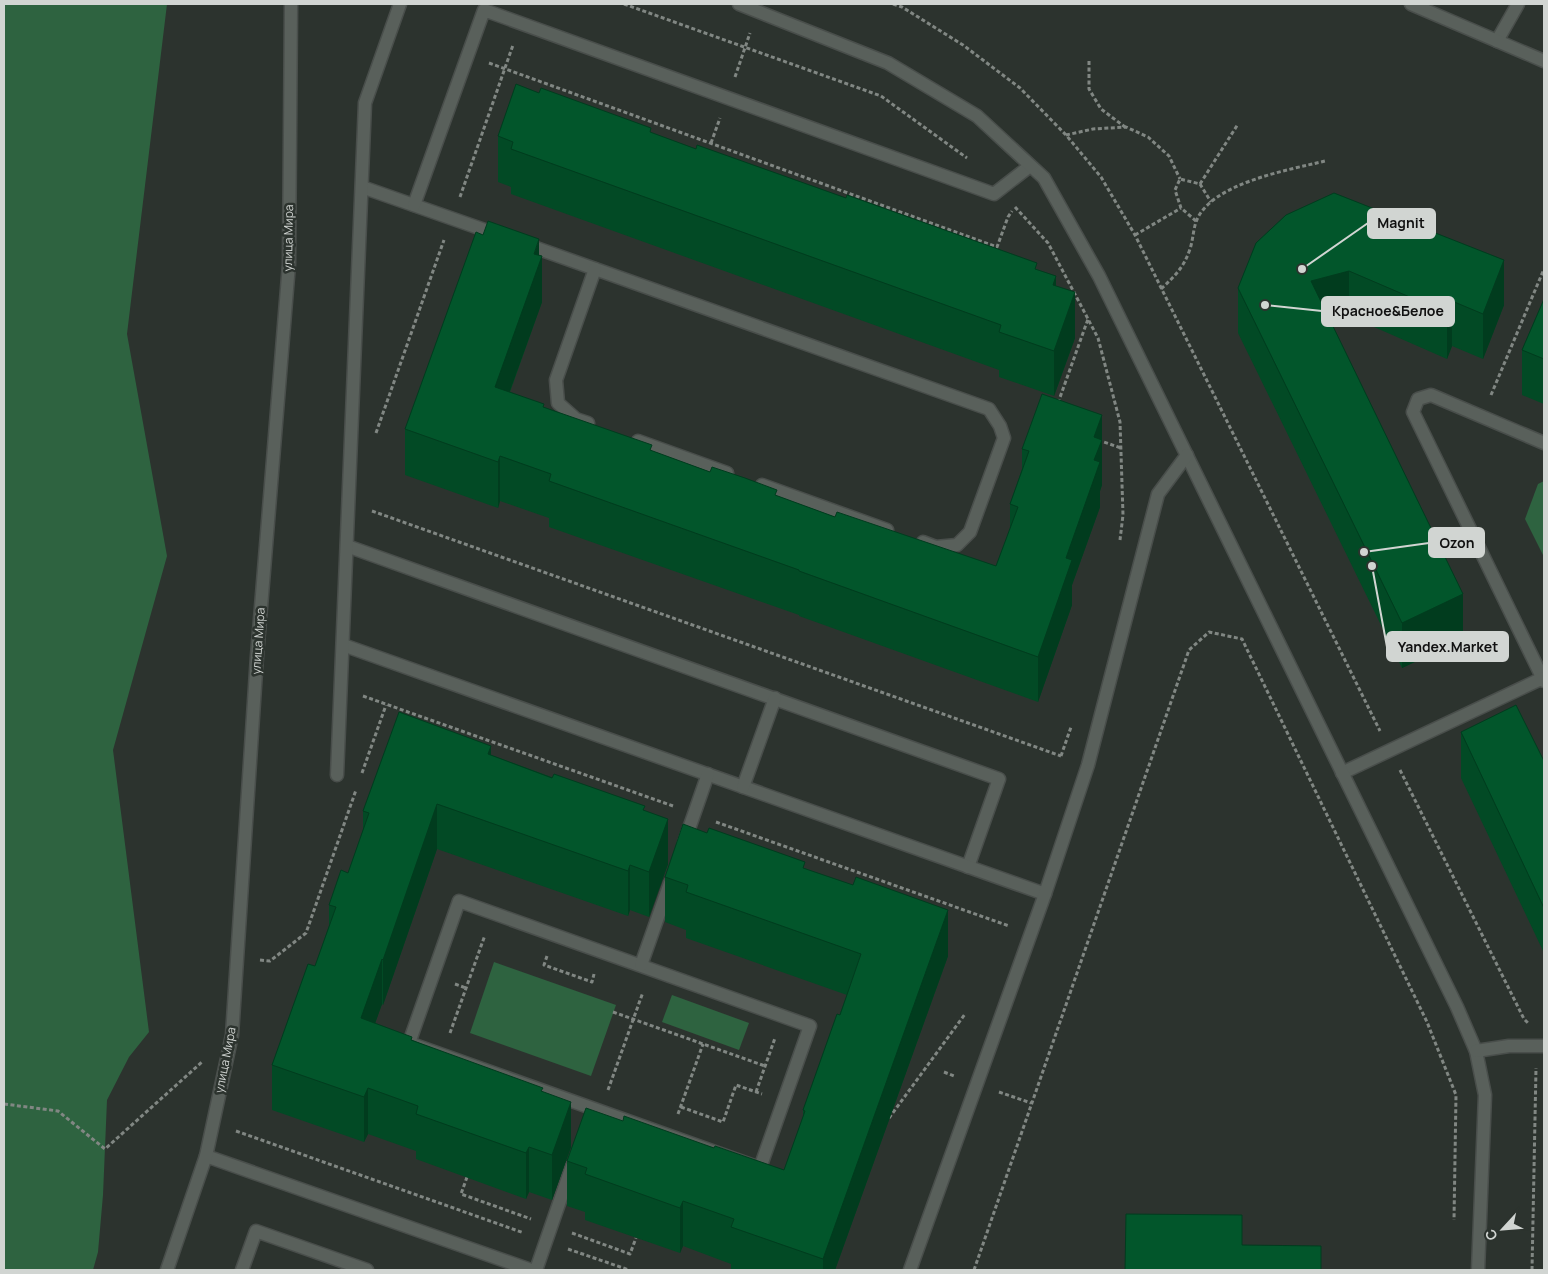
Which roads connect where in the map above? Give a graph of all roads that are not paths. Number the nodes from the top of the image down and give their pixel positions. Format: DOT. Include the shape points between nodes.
graph roads {
  1 [pos="291,4"];
  2 [pos="400,4"];
  3 [pos="740,4"];
  4 [pos="1411,4"];
  5 [pos="1518,4"];
  6 [pos="484,7"];
  7 [pos="1497,41"];
  8 [pos="1544,61"];
  9 [pos="1030,166"];
  10 [pos="362,187"];
  11 [pos="414,206"];
  12 [pos="595,269"];
  13 [pos="604,429"];
  14 [pos="622,435"];
  15 [pos="1544,443"];
  16 [pos="1186,455"];
  17 [pos="347,546"];
  18 [pos="343,645"];
  19 [pos="1544,679"];
  20 [pos="775,698"];
  21 [pos="1342,773"];
  22 [pos="708,774"];
  23 [pos="337,775"];
  24 [pos="743,787"];
  25 [pos="679,857"];
  26 [pos="968,867"];
  27 [pos="673,875"];
  28 [pos="1045,894"];
  29 [pos="646,967"];
  30 [pos="1544,1046"];
  31 [pos="1476,1051"];
  32 [pos="578,1152"];
  33 [pos="206,1156"];
  34 [pos="167,1270"];
  35 [pos="242,1270"];
  36 [pos="367,1270"];
  37 [pos="531,1270"];
  38 [pos="536,1270"];
  39 [pos="910,1270"];
  40 [pos="1478,1270"];
  1 -- 33 [label="street, улица Мира" via="288,264 257,656 232,1035"];
  2 -- 10 [label="street" via="365,103"];
  3 -- 9 [label="street" via="888,63 977,116"];
  4 -- 7 [label="street"];
  5 -- 7 [label="street"];
  6 -- 9 [label="street" via="520,24 994,194"];
  6 -- 11 [label="street"];
  7 -- 8 [label="street"];
  9 -- 16 [label="street" via="1044,178 1099,276"];
  10 -- 11 [label="street"];
  10 -- 17 [label="street"];
  11 -- 12 [label="street"];
  12 -- 13 [label="street" via="556,380 558,403 576,419"];
  12 -- 14 [label="street" via="990,409 1004,438 970,532 958,546 936,547"];
  15 -- 19 [label="street" via="1432,395 1418,399 1413,412"];
  16 -- 21 [label="street"];
  16 -- 28 [label="street" via="1158,494 1088,765"];
  17 -- 18 [label="street"];
  17 -- 20 [label="street"];
  18 -- 22 [label="street"];
  18 -- 23 [label="street"];
  19 -- 21 [label="street"];
  20 -- 24 [label="street"];
  20 -- 26 [label="street" via="999,778"];
  21 -- 31 [label="street"];
  22 -- 24 [label="street"];
  22 -- 25 [label="street"];
  24 -- 26 [label="street"];
  26 -- 28 [label="street"];
  27 -- 29 [label="street"];
  28 -- 39 [label="street"];
  29 -- 29 [label="street" via="810,1026 760,1168 595,1112 409,1043 459,901"];
  30 -- 31 [label="street" via="1509,1046"];
  31 -- 40 [label="street" via="1485,1095"];
  32 -- 38 [label="street"];
  33 -- 34 [label="street, улица Мира"];
  33 -- 37 [label="street"];
  35 -- 36 [label="street" via="256,1231"];
}
